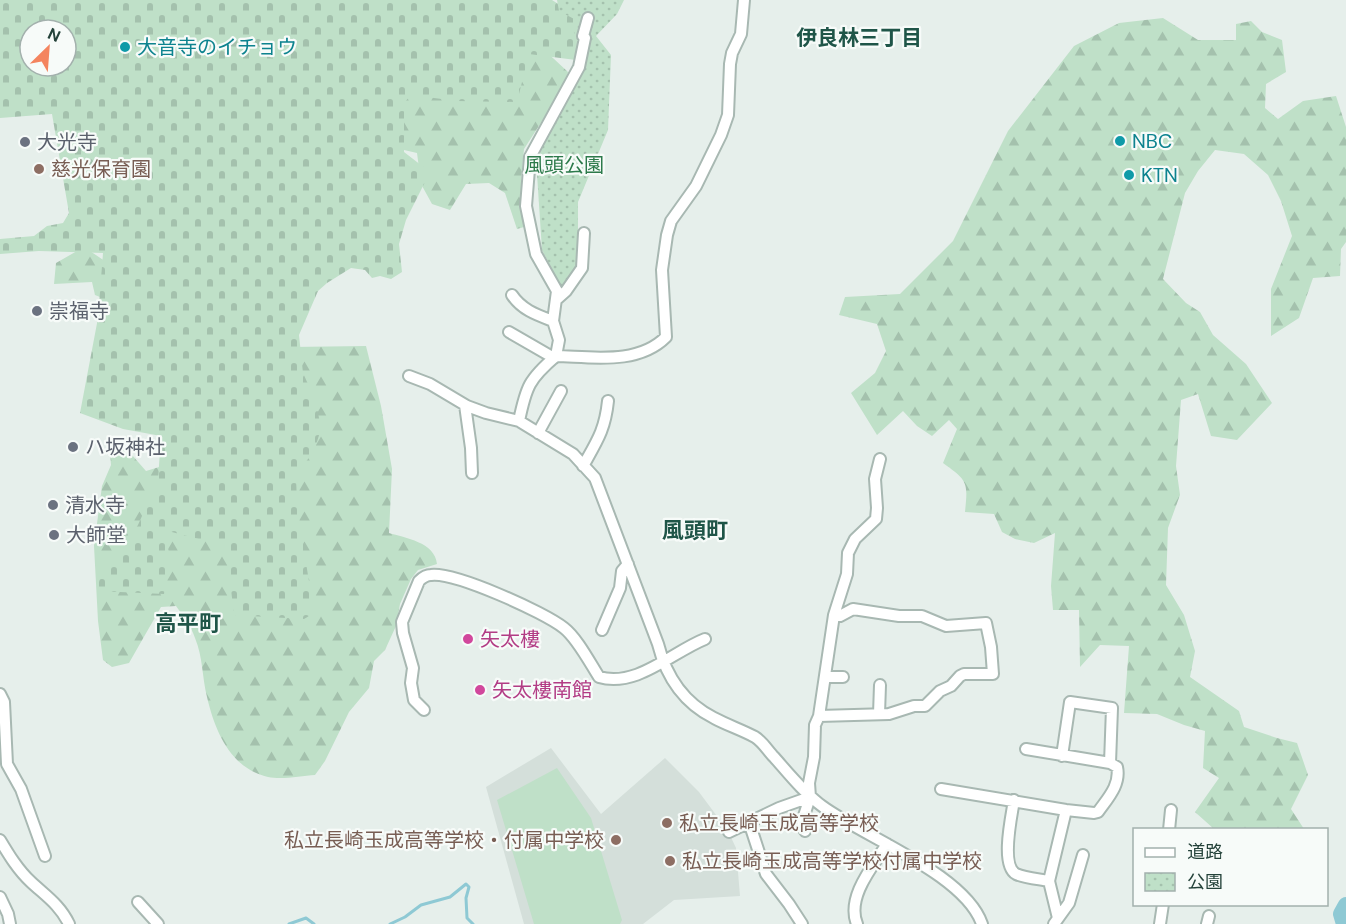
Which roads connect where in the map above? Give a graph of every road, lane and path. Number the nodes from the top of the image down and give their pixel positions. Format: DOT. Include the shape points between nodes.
graph roads {
  1 [pos="744,0"];
  2 [pos="588,18"];
  3 [pos="584,232"];
  4 [pos="512,296"];
  5 [pos="557,299"];
  6 [pos="553,321"];
  7 [pos="509,332"];
  8 [pos="555,357"];
  9 [pos="409,376"];
  10 [pos="561,391"];
  11 [pos="608,401"];
  12 [pos="465,405"];
  13 [pos="519,421"];
  14 [pos="538,433"];
  15 [pos="880,459"];
  16 [pos="583,466"];
  17 [pos="471,472"];
  18 [pos="628,564"];
  19 [pos="834,615"];
  20 [pos="602,630"];
  21 [pos="705,639"];
  22 [pos="663,663"];
  23 [pos="825,676"];
  24 [pos="843,676"];
  25 [pos="880,685"];
  26 [pos="0,694"];
  27 [pos="424,710"];
  28 [pos="879,714"];
  29 [pos="819,716"];
  30 [pos="1026,749"];
  31 [pos="1062,756"];
  32 [pos="1110,764"];
  33 [pos="941,789"];
  34 [pos="810,797"];
  35 [pos="1014,800"];
  36 [pos="1066,810"];
  37 [pos="1171,810"];
  38 [pos="749,822"];
  39 [pos="1170,828"];
  40 [pos="805,831"];
  41 [pos="729,832"];
  42 [pos="0,840"];
  43 [pos="887,844"];
  44 [pos="1083,855"];
  45 [pos="45,856"];
  46 [pos="1048,881"];
  47 [pos="0,897"];
  48 [pos="138,902"];
  49 [pos="1163,906"];
  50 [pos="1056,921"];
  51 [pos="978,922"];
  52 [pos="10,924"];
  53 [pos="69,924"];
  54 [pos="158,924"];
  55 [pos="802,924"];
  56 [pos="857,924"];
  57 [pos="1160,924"];
  1 -- 8 [label="street" via="741,34 730,64 728,115 696,186 671,221 667,235 662,270 666,337 621,358"];
  2 -- 5 [label="street" via="579,67 531,157 526,206 536,254 557,291"];
  3 -- 5 [label="street" via="582,268"];
  4 -- 6 [label="street" via="530,312"];
  5 -- 6 [label="street"];
  6 -- 8 [label="street" via="559,340"];
  7 -- 8 [label="street"];
  8 -- 13 [label="street" via="531,380"];
  9 -- 12 [label="street"];
  10 -- 14 [label="street"];
  11 -- 16 [label="street" via="603,432"];
  12 -- 13 [label="street"];
  12 -- 17 [label="street"];
  13 -- 14 [label="street"];
  14 -- 16 [label="street" via="573,454"];
  15 -- 19 [label="street" via="875,479 876,519 855,539 848,553 847,574"];
  16 -- 18 [label="street" via="595,478"];
  18 -- 20 [label="street"];
  18 -- 22 [label="street"];
  19 -- 23 [label="street"];
  19 -- 28 [label="street" via="853,609 922,616 946,626 986,623 993,674 964,674 925,706"];
  21 -- 22 [label="street"];
  22 -- 27 [label="street" via="643,674 615,679 599,677 566,629 556,622 497,593 431,574 419,581 402,622 413,668 414,700"];
  22 -- 34 [label="street" via="687,700 699,710 757,738"];
  23 -- 24 [label="street"];
  23 -- 29 [label="street"];
  25 -- 28 [label="street"];
  26 -- 45 [label="street" via="7,764 21,789"];
  28 -- 29 [label="street"];
  29 -- 34 [label="street"];
  30 -- 31 [label="street"];
  31 -- 32 [label="street"];
  31 -- 32 [label="street" via="1070,702 1112,708"];
  32 -- 36 [label="street" via="1117,767 1119,776 1098,812"];
  33 -- 35 [label="street"];
  34 -- 38 [label="street"];
  34 -- 40 [label="street" via="802,819"];
  34 -- 43 [label="street"];
  35 -- 36 [label="street"];
  35 -- 46 [label="street" via="1007,841 1011,867 1016,874"];
  36 -- 46 [label="street"];
  37 -- 39 [label="street"];
  38 -- 41 [label="street"];
  38 -- 55 [label="street" via="766,874"];
  42 -- 53 [label="street" via="20,870 55,902"];
  43 -- 51 [label="street" via="953,886 970,902"];
  43 -- 56 [label="street" via="858,894 853,910"];
  44 -- 50 [label="street" via="1069,903"];
  46 -- 50 [label="street"];
  47 -- 52 [label="street"];
  48 -- 54 [label="street"];
  49 -- 57 [label="street"];
}
